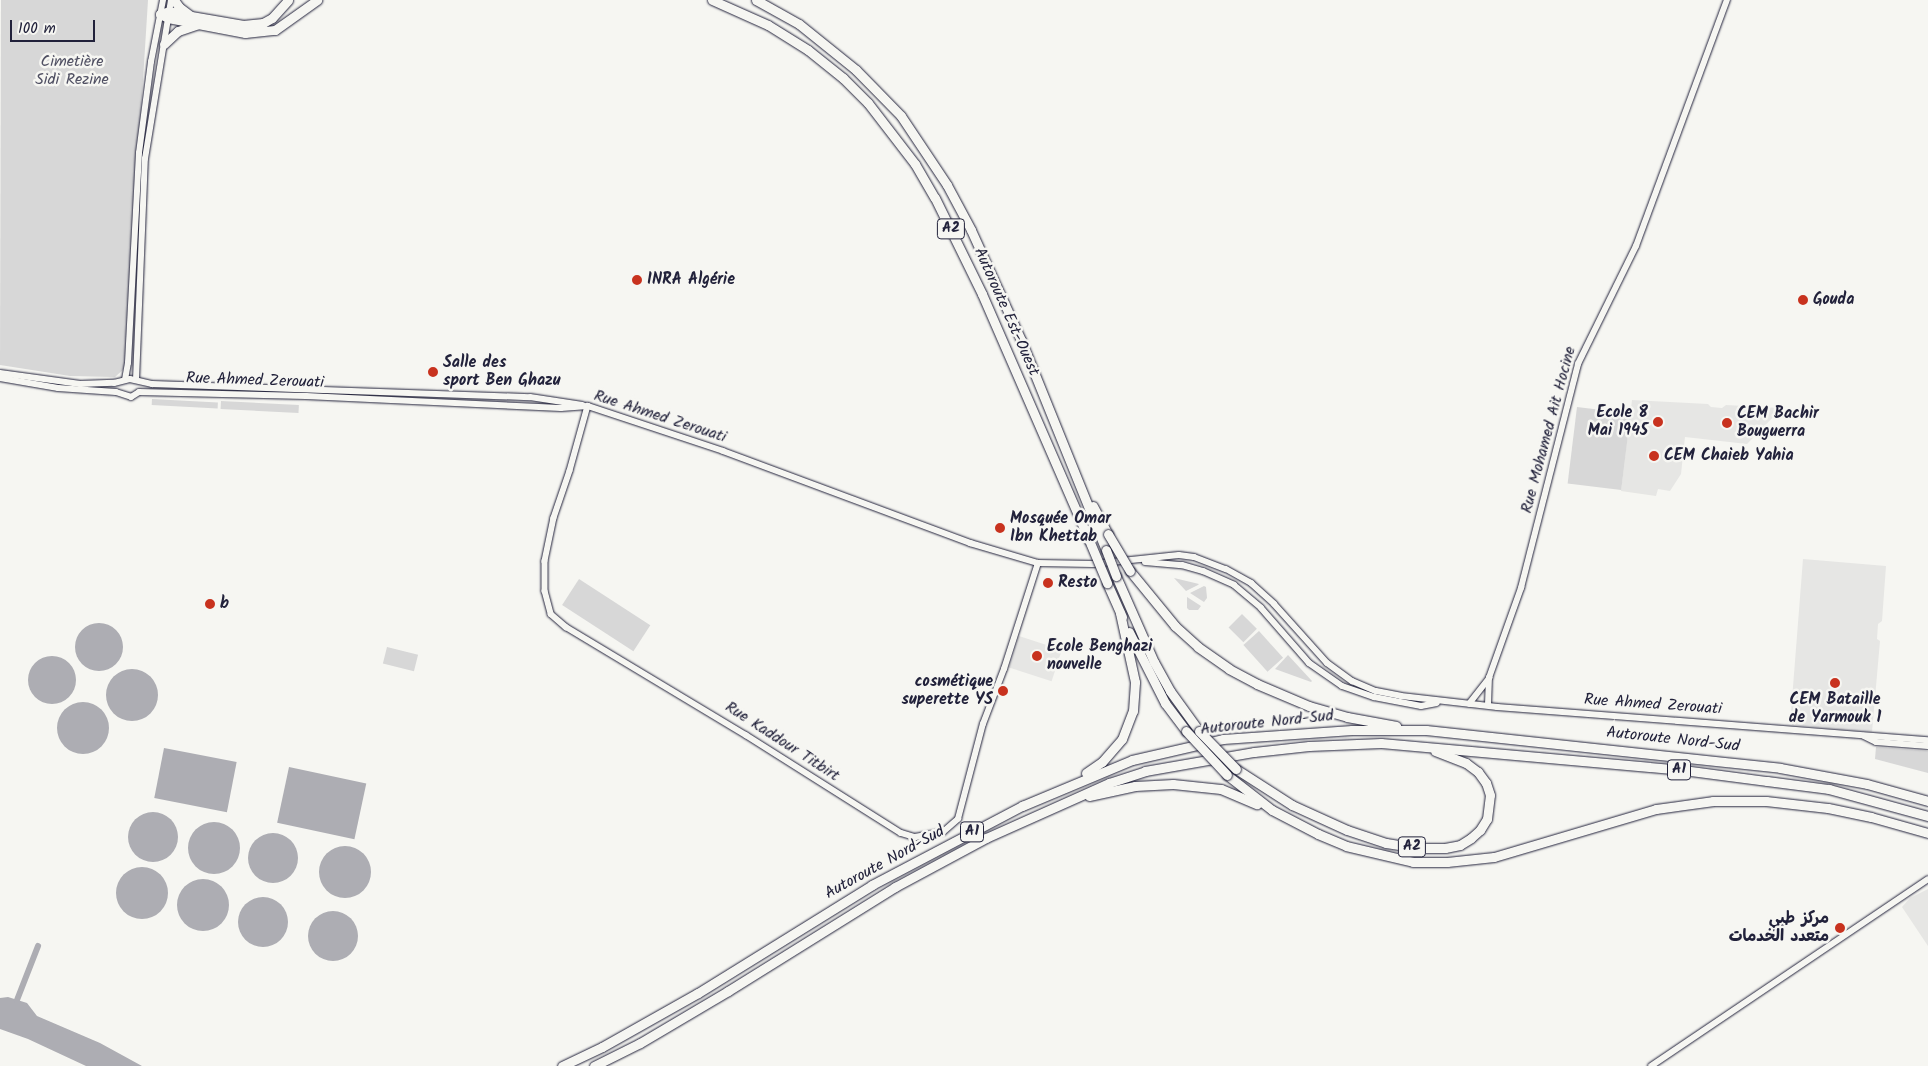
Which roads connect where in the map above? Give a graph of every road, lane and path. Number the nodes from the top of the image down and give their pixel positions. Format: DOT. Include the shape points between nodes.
graph roads {
  1 [pos="164,0"];
  2 [pos="173,0"];
  3 [pos="288,0"];
  4 [pos="317,0"];
  5 [pos="712,0"];
  6 [pos="756,0"];
  7 [pos="1727,0"];
  8 [pos="166,14"];
  9 [pos="191,16"];
  10 [pos="198,24"];
  11 [pos="164,44"];
  12 [pos="144,108"];
  13 [pos="152,110"];
  14 [pos="0,373"];
  15 [pos="0,378"];
  16 [pos="124,381"];
  17 [pos="136,381"];
  18 [pos="139,392"];
  19 [pos="123,394"];
  20 [pos="588,406"];
  21 [pos="1069,456"];
  22 [pos="1134,561"];
  23 [pos="1038,563"];
  24 [pos="1120,613"];
  25 [pos="1489,678"];
  26 [pos="1444,701"];
  27 [pos="1469,704"];
  28 [pos="1488,705"];
  29 [pos="1426,730"];
  30 [pos="1860,735"];
  31 [pos="1928,740"];
  32 [pos="1928,746"];
  33 [pos="1425,748"];
  34 [pos="1065,787"];
  35 [pos="1928,801"];
  36 [pos="1065,802"];
  37 [pos="1272,810"];
  38 [pos="1928,816"];
  39 [pos="1928,833"];
  40 [pos="1928,880"];
  41 [pos="562,1066"];
  42 [pos="594,1066"];
  43 [pos="1651,1066"];
  1 -- 8 [label="street"];
  2 -- 8 [label="street"];
  2 -- 9 [label="highway"];
  3 -- 9 [label="highway" via="281,10 263,23 243,25"];
  4 -- 10 [label="highway" via="281,27 264,33 245,33"];
  5 -- 24 [label="highway, Autoroute Est-Ouest / A2, bridge" via="768,25 808,50 843,78 868,103 915,164 982,294"];
  6 -- 21 [label="highway, Autoroute Est-Ouest / A2" via="799,24 856,70 901,116 971,230"];
  7 -- 25 [label="street, Rue Mohamed Ait Hocine" via="1636,246 1578,364 1521,588"];
  8 -- 9 [label="highway"];
  8 -- 10 [label="highway"];
  8 -- 11 [label="street"];
  8 -- 12 [label="street"];
  10 -- 11 [label="highway" via="178,31"];
  11 -- 13 [label="street"];
  12 -- 13 [label="street"];
  12 -- 16 [label="street"];
  13 -- 17 [label="street" via="144,180"];
  14 -- 16 [label="main road" via="80,384"];
  15 -- 19 [label="main road"];
  16 -- 17 [label="main road"];
  16 -- 19 [label="main road" via="121,387"];
  17 -- 18 [label="main road"];
  17 -- 20 [label="main road" via="317,391 530,397"];
  18 -- 19 [label="main road" via="131,397"];
  18 -- 20 [label="main road, Rue Ahmed Zerouati" via="561,408"];
  20 -- 23 [label="main road, Rue Ahmed Zerouati" via="722,451 970,543"];
  20 -- 23 [label="street, Rue Kaddour Titbirt" via="554,518 545,561 545,591 551,614 566,627 901,833 916,837 943,832 958,819 983,724"];
  21 -- 29 [label="highway, A2, bridge" via="1130,572 1155,604 1198,647 1257,684 1309,706 1347,717"];
  21 -- 33 [label="highway, Autoroute Est-Ouest / A2, bridge" via="1154,662 1198,731 1236,769 1292,805 1347,830 1419,848 1460,845 1471,838 1487,819 1490,794 1478,772 1466,763"];
  22 -- 23 [label="main road, Rue Ahmed Zerouati"];
  22 -- 26 [label="main road, Rue Ahmed Zerouati" via="1182,565 1234,585 1261,608 1310,663 1342,686 1374,697 1422,706"];
  22 -- 26 [label="main road, Rue Ahmed Zerouati" via="1179,555 1226,569 1251,583 1274,604 1317,654 1352,681 1376,691"];
  24 -- 34 [label="highway" via="1135,682 1130,719 1114,750"];
  24 -- 37 [label="highway, bridge" via="1150,676 1186,731 1227,775"];
  25 -- 27 [label="street"];
  25 -- 28 [label="street"];
  26 -- 27 [label="main road, Rue Ahmed Zerouati"];
  27 -- 28 [label="main road, Rue Ahmed Zerouati"];
  28 -- 30 [label="main road, Rue Ahmed Zerouati"];
  29 -- 34 [label="highway, Autoroute Nord-Sud / A1" via="1352,730 1222,739 1132,760"];
  29 -- 35 [label="highway, Autoroute Nord-Sud / A1" via="1780,768 1867,784"];
  30 -- 31 [label="main road, Rue Ahmed Zerouati"];
  30 -- 32 [label="main road, Rue Ahmed Zerouati" via="1876,742"];
  33 -- 36 [label="highway, Autoroute Nord-Sud / A1" via="1382,743 1254,752 1145,772"];
  33 -- 38 [label="highway, Autoroute Nord-Sud / A1" via="1664,769 1829,789"];
  34 -- 41 [label="highway, Autoroute Nord-Sud / A1" via="1022,806 872,885 698,994"];
  36 -- 37 [label="highway" via="1134,786 1173,784 1221,789"];
  36 -- 42 [label="highway, Autoroute Nord-Sud / A1" via="986,838 895,887 728,991"];
  37 -- 39 [label="highway" via="1346,846 1413,862 1494,857 1656,809 1713,801 1798,804 1871,817"];
  40 -- 43 [label="main road"];
}
